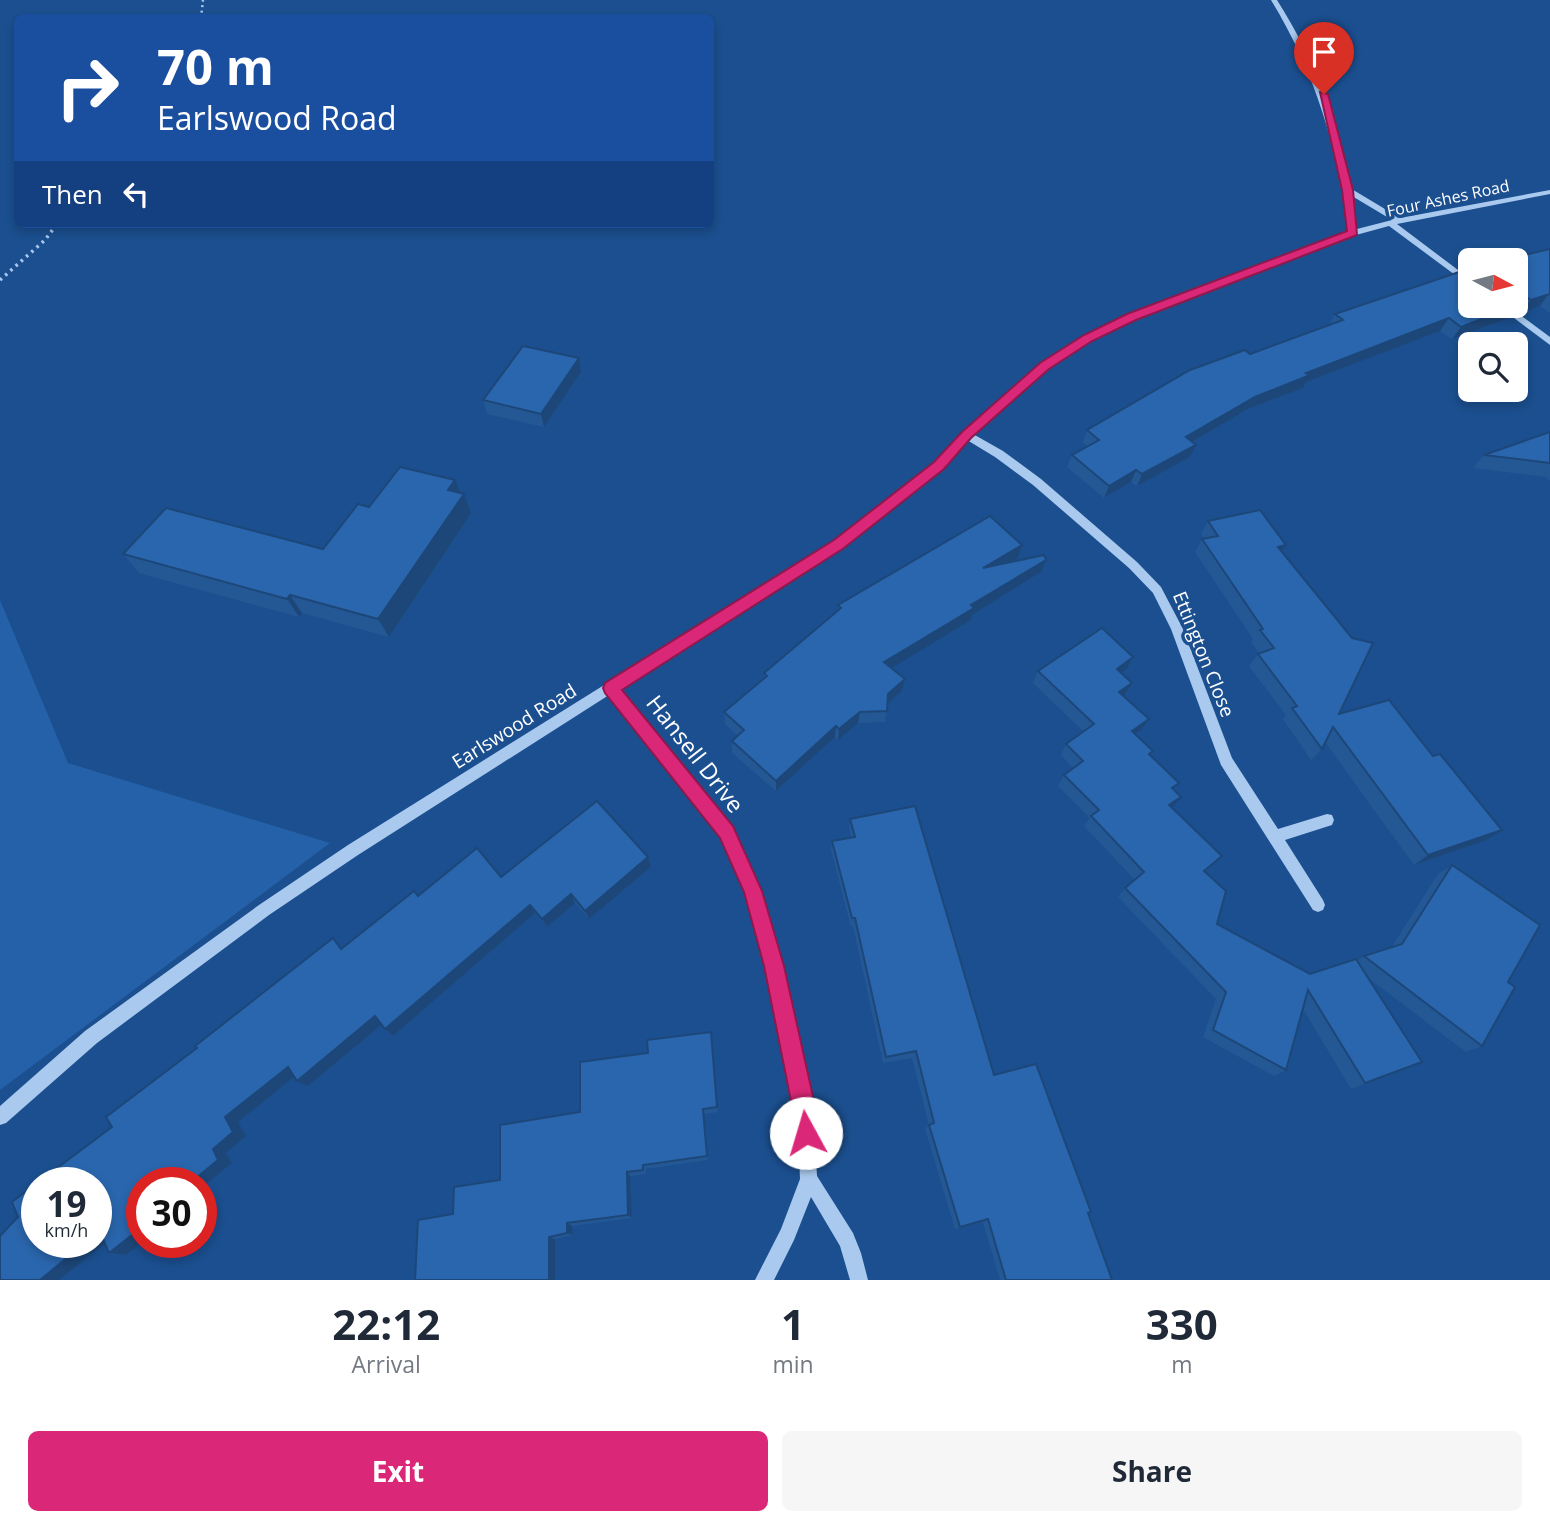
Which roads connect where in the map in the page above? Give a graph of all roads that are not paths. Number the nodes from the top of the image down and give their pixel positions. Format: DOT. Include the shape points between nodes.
graph roads {
  1 [pos="1274,0"];
  2 [pos="1348,190"];
  3 [pos="1550,192"];
  4 [pos="1395,223"];
  5 [pos="1353,233"];
  6 [pos="1458,273"];
  7 [pos="1518,318"];
  8 [pos="1550,342"];
  9 [pos="966,435"];
  10 [pos="611,688"];
  11 [pos="1327,820"];
  12 [pos="1274,837"];
  13 [pos="1318,905"];
  14 [pos="0,1117"];
  15 [pos="809,1179"];
  16 [pos="764,1280"];
  17 [pos="859,1280"];
  1 -- 2 [label="street" via="1324,94"];
  2 -- 4 [label="street"];
  2 -- 5 [label="street"];
  3 -- 4 [label="street, Four Ashes Road"];
  4 -- 5 [label="street, Four Ashes Road"];
  4 -- 6 [label="street"];
  5 -- 9 [label="street, Earlswood Road" via="1131,317 1088,338 1045,366"];
  7 -- 8 [label="street"];
  9 -- 10 [label="street, Earlswood Road" via="939,466 839,544"];
  9 -- 12 [label="street, Ettington Close" via="1037,482 1157,590 1177,629 1226,761"];
  10 -- 14 [label="street, Earlswood Road" via="264,910 91,1037"];
  10 -- 15 [label="street, Hansell Drive" via="726,832 753,891 805,1110"];
  11 -- 12 [label="street"];
  12 -- 13 [label="street, Ettington Close"];
  15 -- 16 [label="street, Hansell Drive"];
  15 -- 17 [label="street" via="852,1252"];
}
